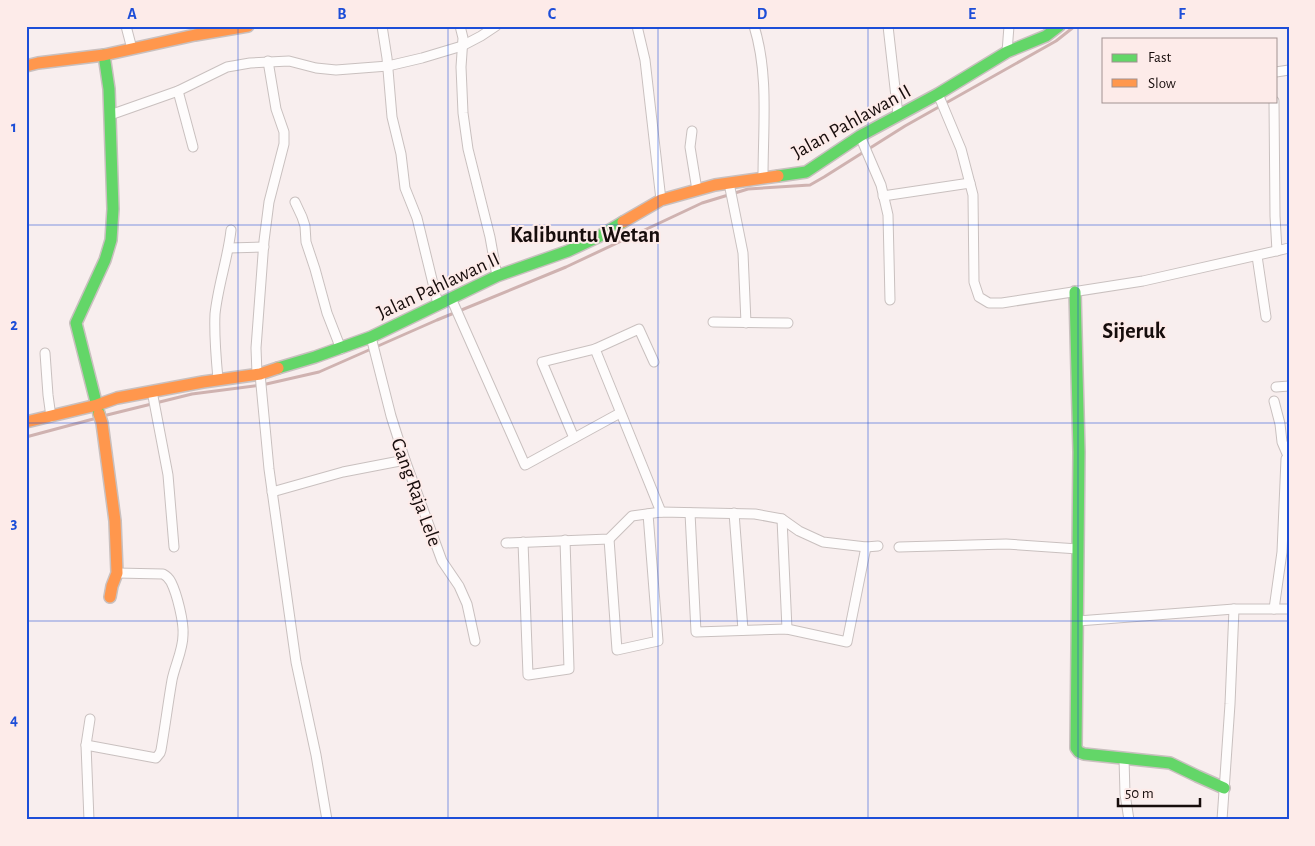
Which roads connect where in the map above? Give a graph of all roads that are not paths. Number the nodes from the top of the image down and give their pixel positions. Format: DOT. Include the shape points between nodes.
graph roads {
  1 [pos="126,26"];
  2 [pos="248,26"];
  3 [pos="382,26"];
  4 [pos="460,26"];
  5 [pos="496,26"];
  6 [pos="637,26"];
  7 [pos="754,26"];
  8 [pos="888,26"];
  9 [pos="1009,26"];
  10 [pos="1059,26"];
  11 [pos="194,31"];
  12 [pos="463,42"];
  13 [pos="132,49"];
  14 [pos="1007,52"];
  15 [pos="104,55"];
  16 [pos="268,61"];
  17 [pos="387,62"];
  18 [pos="26,66"];
  19 [pos="178,92"];
  20 [pos="939,96"];
  21 [pos="1274,102"];
  22 [pos="110,114"];
  23 [pos="898,115"];
  24 [pos="692,130"];
  25 [pos="862,139"];
  26 [pos="193,147"];
  27 [pos="763,177"];
  28 [pos="970,183"];
  29 [pos="730,186"];
  30 [pos="697,190"];
  31 [pos="883,196"];
  32 [pos="661,200"];
  33 [pos="295,202"];
  34 [pos="231,230"];
  35 [pos="264,247"];
  36 [pos="229,248"];
  37 [pos="1289,248"];
  38 [pos="1277,251"];
  39 [pos="1257,256"];
  40 [pos="497,276"];
  41 [pos="1076,292"];
  42 [pos="451,298"];
  43 [pos="890,300"];
  44 [pos="438,304"];
  45 [pos="1266,316"];
  46 [pos="713,322"];
  47 [pos="746,323"];
  48 [pos="788,323"];
  49 [pos="371,338"];
  50 [pos="341,349"];
  51 [pos="595,350"];
  52 [pos="45,353"];
  53 [pos="654,362"];
  54 [pos="259,376"];
  55 [pos="218,379"];
  56 [pos="1289,386"];
  57 [pos="1276,387"];
  58 [pos="153,394"];
  59 [pos="1274,401"];
  60 [pos="98,408"];
  61 [pos="620,413"];
  62 [pos="51,417"];
  63 [pos="26,422"];
  64 [pos="574,438"];
  65 [pos="1288,456"];
  66 [pos="404,460"];
  67 [pos="272,492"];
  68 [pos="661,512"];
  69 [pos="690,513"];
  70 [pos="734,513"];
  71 [pos="648,514"];
  72 [pos="782,519"];
  73 [pos="609,539"];
  74 [pos="564,540"];
  75 [pos="523,542"];
  76 [pos="506,543"];
  77 [pos="878,546"];
  78 [pos="174,547"];
  79 [pos="866,547"];
  80 [pos="899,547"];
  81 [pos="1078,549"];
  82 [pos="117,573"];
  83 [pos="110,597"];
  84 [pos="1234,609"];
  85 [pos="1274,609"];
  86 [pos="1289,609"];
  87 [pos="1078,622"];
  88 [pos="744,630"];
  89 [pos="787,630"];
  90 [pos="475,641"];
  91 [pos="90,719"];
  92 [pos="86,745"];
  93 [pos="1124,758"];
  94 [pos="1224,788"];
  95 [pos="89,820"];
  96 [pos="327,820"];
  97 [pos="1129,820"];
  98 [pos="1222,820"];
  1 -- 13 [label="street"];
  2 -- 11 [label="street"];
  3 -- 17 [label="street"];
  4 -- 12 [label="street"];
  5 -- 12 [label="street"];
  6 -- 32 [label="street"];
  7 -- 27 [label="street" via="763,82"];
  8 -- 23 [label="street"];
  9 -- 14 [label="street"];
  10 -- 14 [label="street, Jalan Pahlawan II" via="1046,36"];
  11 -- 13 [label="street"];
  12 -- 17 [label="street" via="422,58"];
  12 -- 40 [label="street" via="463,113 468,149"];
  13 -- 15 [label="street"];
  14 -- 20 [label="street, Jalan Pahlawan II"];
  15 -- 18 [label="street"];
  15 -- 22 [label="street"];
  16 -- 17 [label="street" via="289,61 336,70"];
  16 -- 19 [label="street" via="227,67"];
  16 -- 35 [label="street" via="284,144 269,202"];
  17 -- 44 [label="street" via="392,117 405,188 417,218"];
  19 -- 22 [label="street"];
  19 -- 26 [label="street"];
  20 -- 23 [label="street, Jalan Pahlawan II"];
  20 -- 28 [label="street" via="961,149"];
  21 -- 38 [label="street"];
  22 -- 60 [label="street" via="111,240 76,323"];
  23 -- 25 [label="street, Jalan Pahlawan II"];
  24 -- 30 [label="street" via="690,147"];
  25 -- 27 [label="street, Jalan Pahlawan II" via="806,172"];
  25 -- 31 [label="street"];
  27 -- 29 [label="street, Jalan Pahlawan II"];
  28 -- 31 [label="street"];
  28 -- 41 [label="street" via="973,195 974,282 980,297 989,303 1002,303"];
  29 -- 30 [label="street, Jalan Pahlawan II"];
  29 -- 47 [label="street" via="743,253"];
  30 -- 32 [label="street, Jalan Pahlawan II"];
  31 -- 43 [label="street" via="888,215"];
  32 -- 40 [label="street, Jalan Pahlawan II" via="568,251"];
  33 -- 50 [label="street" via="305,226 306,242 327,313"];
  34 -- 36 [label="street"];
  35 -- 36 [label="street"];
  35 -- 54 [label="street" via="256,348"];
  36 -- 55 [label="street" via="215,313"];
  37 -- 38 [label="street"];
  38 -- 39 [label="street"];
  39 -- 41 [label="street"];
  39 -- 45 [label="street"];
  40 -- 42 [label="street, Jalan Pahlawan II"];
  41 -- 81 [label="street"];
  42 -- 44 [label="street, Jalan Pahlawan II"];
  42 -- 64 [label="street" via="525,465"];
  44 -- 49 [label="street, Jalan Pahlawan II"];
  46 -- 47 [label="street"];
  47 -- 48 [label="street"];
  49 -- 50 [label="street, Jalan Pahlawan II"];
  49 -- 66 [label="street, Gang Raja Lele"];
  50 -- 54 [label="street, Jalan Pahlawan II"];
  51 -- 53 [label="street" via="639,329"];
  51 -- 61 [label="street"];
  51 -- 64 [label="street" via="542,362"];
  52 -- 62 [label="street"];
  54 -- 55 [label="street, Jalan Pahlawan II"];
  54 -- 67 [label="street"];
  55 -- 58 [label="street, Jalan Pahlawan II"];
  56 -- 57 [label="street"];
  58 -- 60 [label="street, Jalan Pahlawan II" via="117,398"];
  58 -- 78 [label="street" via="168,475"];
  59 -- 65 [label="street"];
  60 -- 62 [label="street, Jalan Pahlawan II"];
  60 -- 82 [label="street" via="115,521"];
  61 -- 64 [label="street"];
  61 -- 68 [label="street"];
  62 -- 63 [label="street, Jalan Pahlawan II"];
  65 -- 85 [label="street" via="1282,552"];
  66 -- 67 [label="street" via="343,472"];
  66 -- 90 [label="street, Gang Raja Lele" via="442,561 459,586"];
  67 -- 96 [label="street" via="296,662"];
  68 -- 69 [label="street"];
  68 -- 71 [label="street"];
  69 -- 70 [label="street"];
  69 -- 88 [label="street" via="696,632"];
  70 -- 72 [label="street"];
  70 -- 88 [label="street"];
  71 -- 73 [label="street" via="632,516"];
  71 -- 73 [label="street" via="658,641 617,650"];
  72 -- 79 [label="street" via="823,542"];
  72 -- 89 [label="street"];
  73 -- 74 [label="street"];
  74 -- 75 [label="street"];
  74 -- 75 [label="street" via="569,669 528,674"];
  75 -- 76 [label="street"];
  77 -- 79 [label="street"];
  79 -- 89 [label="street" via="847,642"];
  80 -- 81 [label="street" via="1006,544"];
  81 -- 87 [label="street"];
  82 -- 83 [label="street"];
  82 -- 92 [label="street" via="163,574 168,577 184,628 182,643 158,756"];
  84 -- 85 [label="street"];
  84 -- 87 [label="street"];
  84 -- 94 [label="street"];
  85 -- 86 [label="street"];
  87 -- 93 [label="street" via="1076,748 1084,754"];
  88 -- 89 [label="street"];
  91 -- 92 [label="street"];
  92 -- 95 [label="street"];
  93 -- 94 [label="street" via="1175,764"];
  93 -- 97 [label="street"];
  94 -- 98 [label="street"];
}
